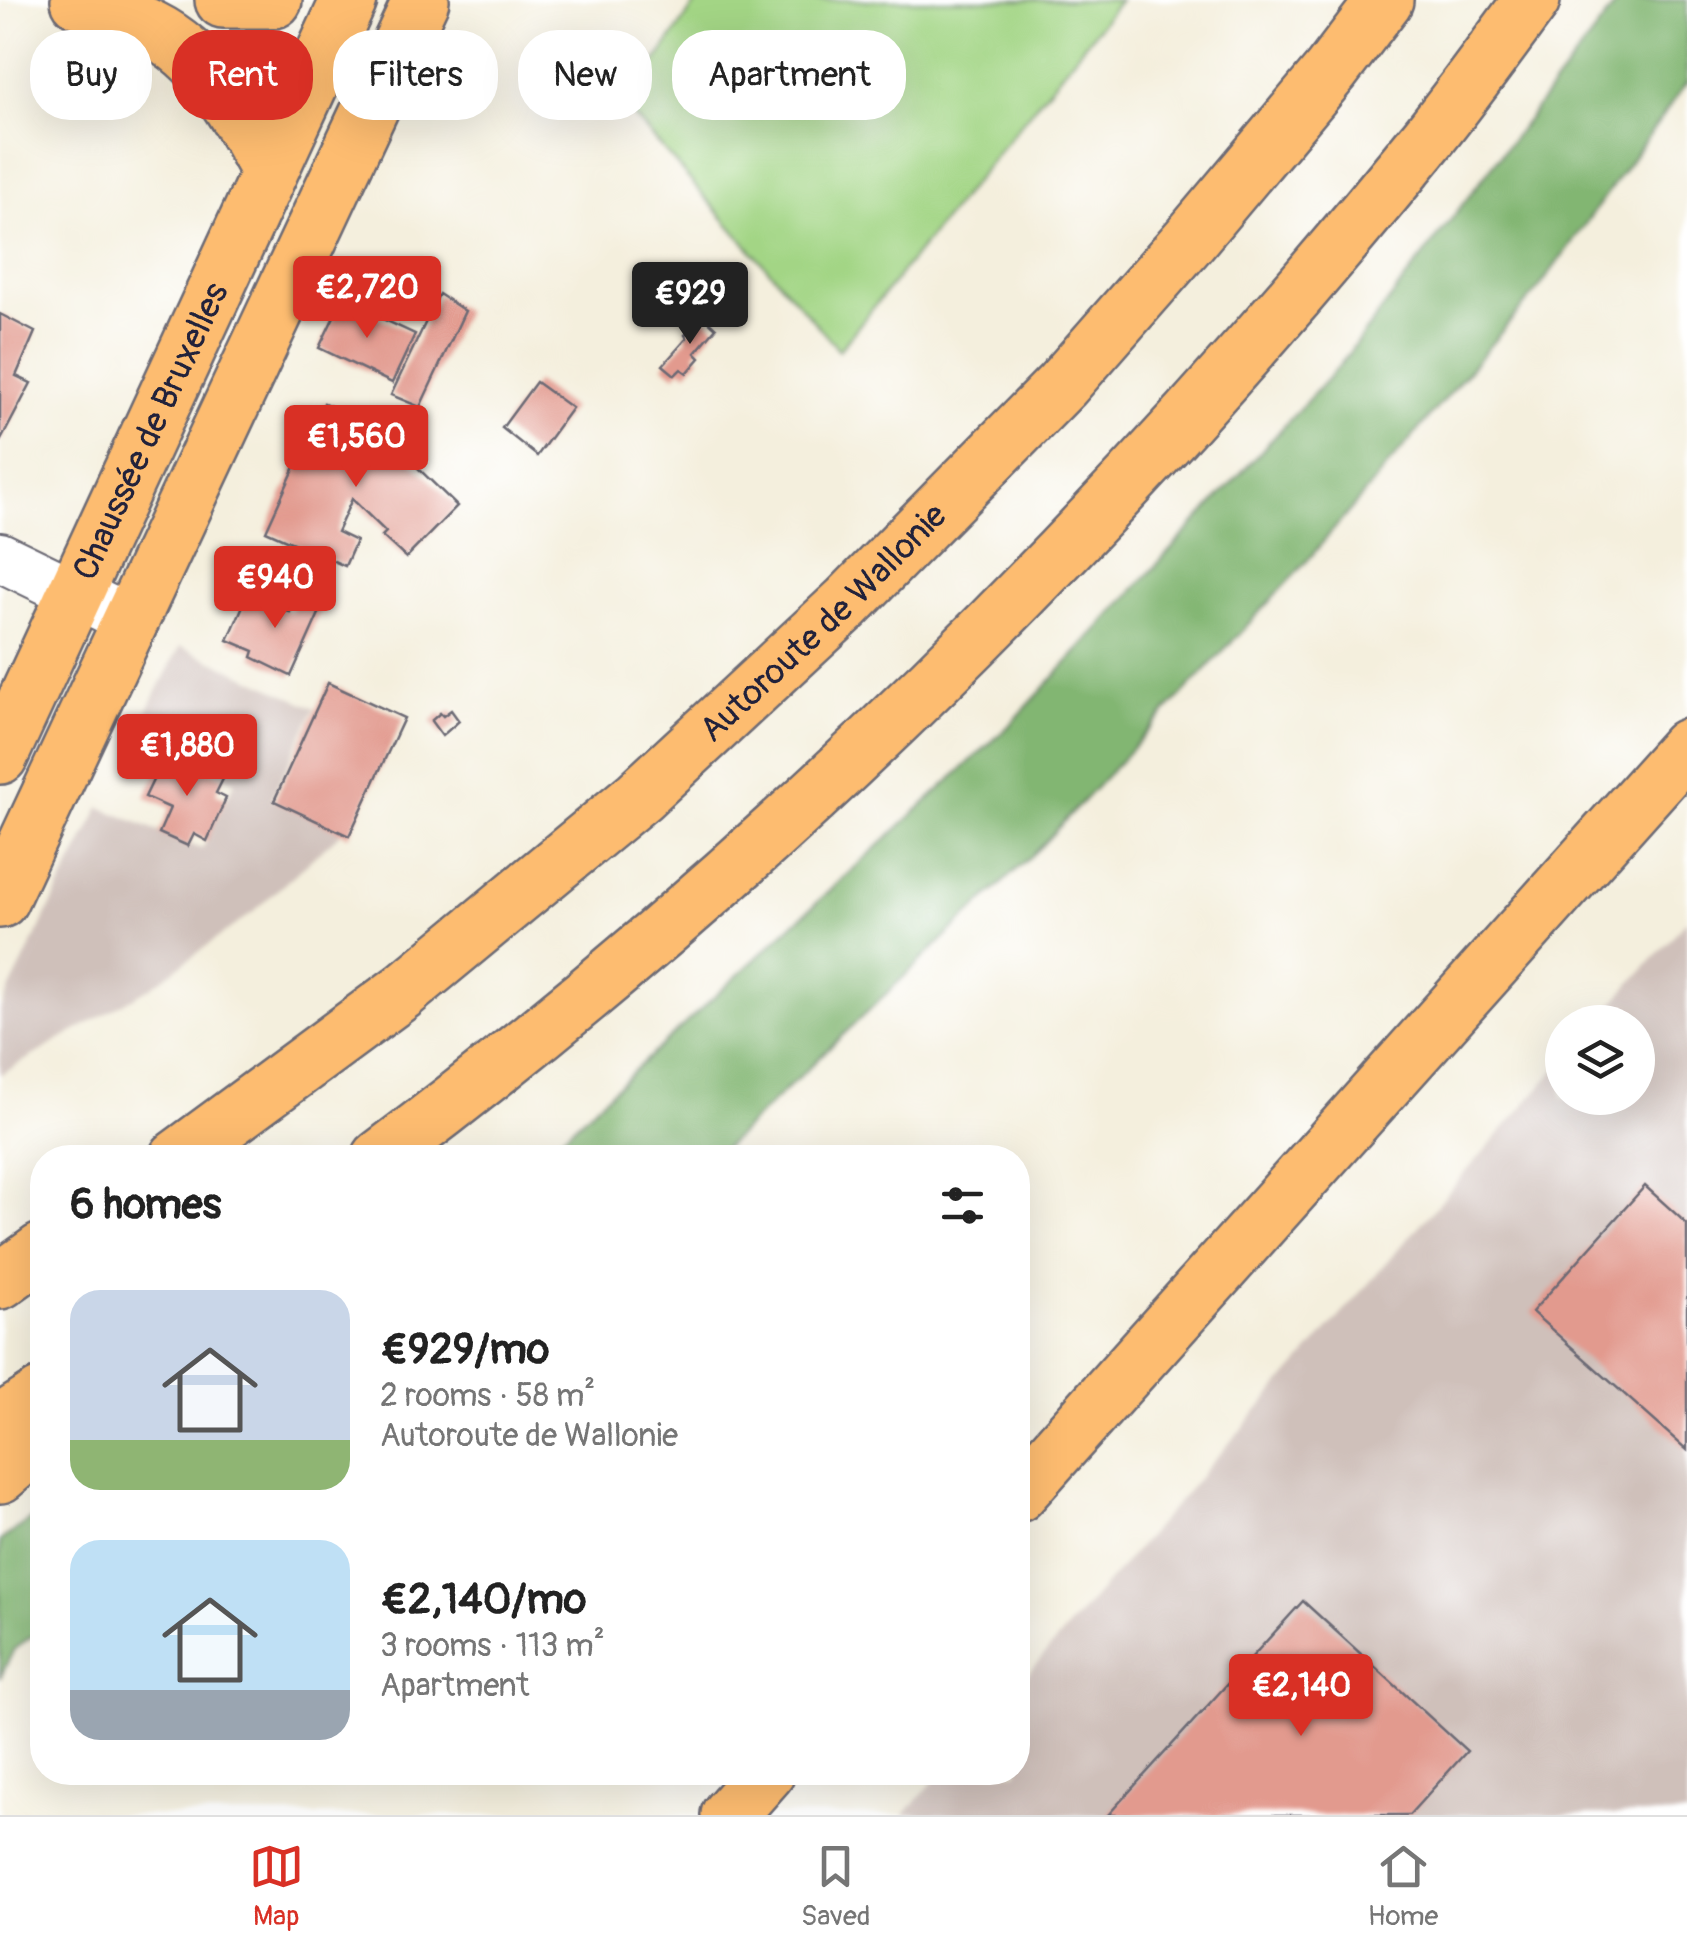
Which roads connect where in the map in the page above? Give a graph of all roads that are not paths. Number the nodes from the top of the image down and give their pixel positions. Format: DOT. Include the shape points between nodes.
graph roads {
  1 [pos="79,0"];
  2 [pos="222,0"];
  3 [pos="274,0"];
  4 [pos="349,0"];
  5 [pos="1385,0"];
  6 [pos="1532,0"];
  7 [pos="417,9"];
  8 [pos="269,172"];
  9 [pos="0,557"];
  10 [pos="75,594"];
  11 [pos="130,620"];
  12 [pos="1687,748"];
  13 [pos="0,756"];
  14 [pos="0,900"];
  15 [pos="196,1145"];
  16 [pos="397,1145"];
  17 [pos="30,1260"];
  18 [pos="0,1281"];
  19 [pos="30,1404"];
  20 [pos="0,1423"];
  21 [pos="30,1450"];
  22 [pos="0,1476"];
  23 [pos="1030,1481"];
  24 [pos="756,1785"];
  25 [pos="729,1815"];
  1 -- 8 [label="main road" via="154,30 198,62 233,105"];
  2 -- 3 [label="main road"];
  4 -- 8 [label="main road, Chaussée de Bruxelles"];
  5 -- 15 [label="main road, Autoroute de Wallonie" via="1190,240 1062,384 847,603 638,796 402,992"];
  6 -- 16 [label="main road" via="1430,136 1264,333 939,679 692,904"];
  7 -- 11 [label="main road, Chaussée de Bruxelles"];
  8 -- 10 [label="main road, Chaussée de Bruxelles"];
  9 -- 10 [label="street"];
  10 -- 11 [label="street"];
  10 -- 13 [label="main road, Chaussée de Bruxelles"];
  11 -- 14 [label="main road, Chaussée de Bruxelles"];
  12 -- 23 [label="main road"];
  17 -- 18 [label="main road"];
  19 -- 20 [label="main road"];
  21 -- 22 [label="main road"];
  24 -- 25 [label="main road"];
}
